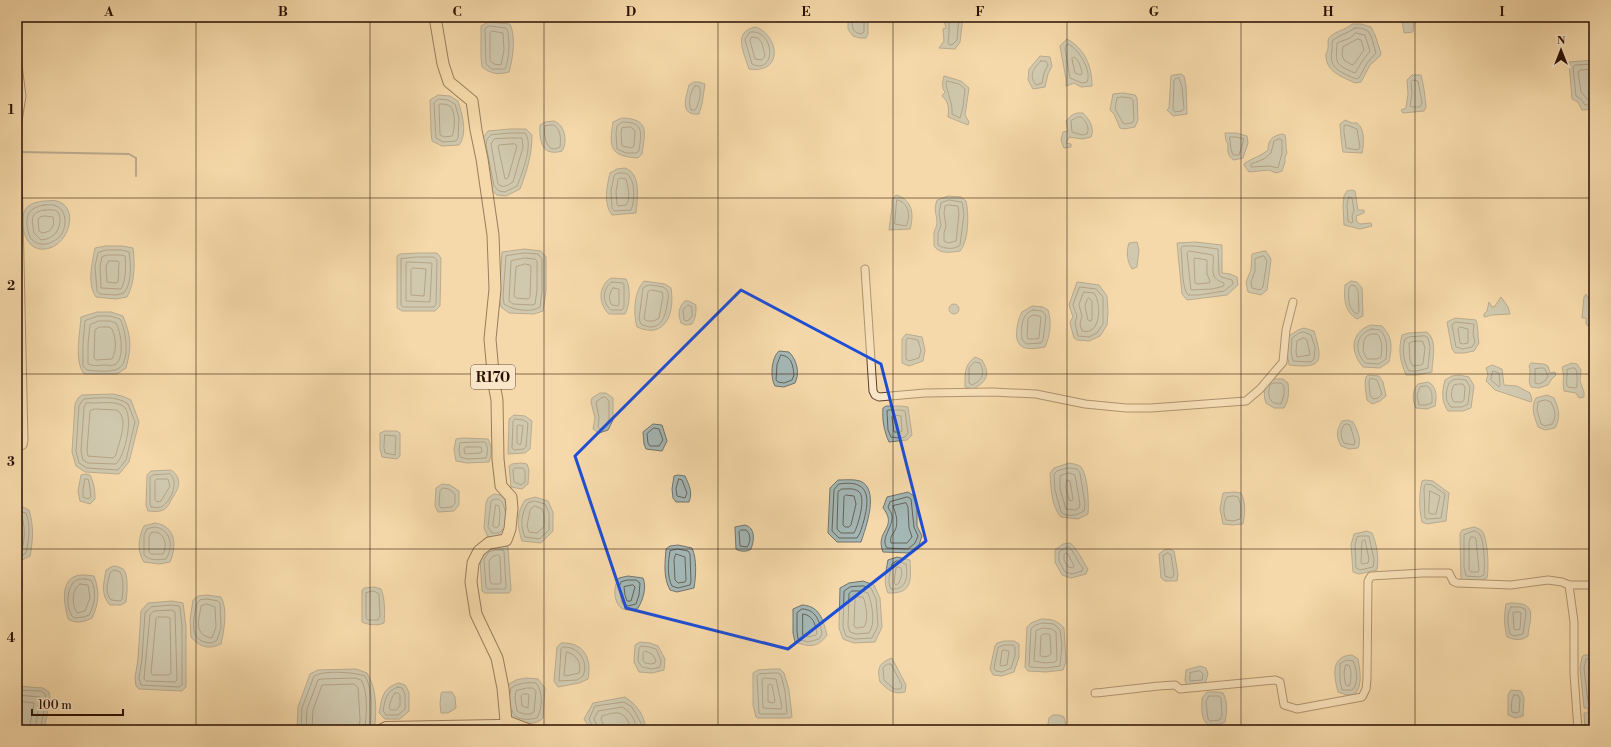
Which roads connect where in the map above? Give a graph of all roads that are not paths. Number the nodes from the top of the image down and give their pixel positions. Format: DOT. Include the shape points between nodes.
graph roads {
  1 [pos="435,17"];
  2 [pos="17,58"];
  3 [pos="18,148"];
  4 [pos="865,269"];
  5 [pos="1293,302"];
  6 [pos="17,448"];
  7 [pos="1569,585"];
  8 [pos="1594,585"];
  9 [pos="1095,693"];
  10 [pos="506,720"];
  11 [pos="381,730"];
  12 [pos="529,730"];
  13 [pos="1578,730"];
  1 -- 10 [label="main road, R170" via="443,64 449,82 472,101 493,235 495,289 490,339 497,400 498,459 501,486 511,497 512,508 506,540 489,544 479,552 473,563 471,582 476,614 497,658"];
  2 -- 3 [label="street" via="22,96"];
  3 -- 6 [label="street" via="24,440 23,445"];
  4 -- 5 [label="street" via="873,391 879,397 992,392 1036,394 1085,404 1126,408 1246,401 1260,390 1283,362 1286,330"];
  7 -- 8 [label="street"];
  7 -- 9 [label="street" via="1548,580 1511,585 1457,584 1449,573 1371,576 1368,581 1367,679 1362,697 1297,709 1284,705 1280,682 1275,680 1180,689 1175,684"];
  7 -- 13 [label="street" via="1574,622"];
  10 -- 11 [label="street" via="504,725 386,727"];
  10 -- 12 [label="main road"];
}
